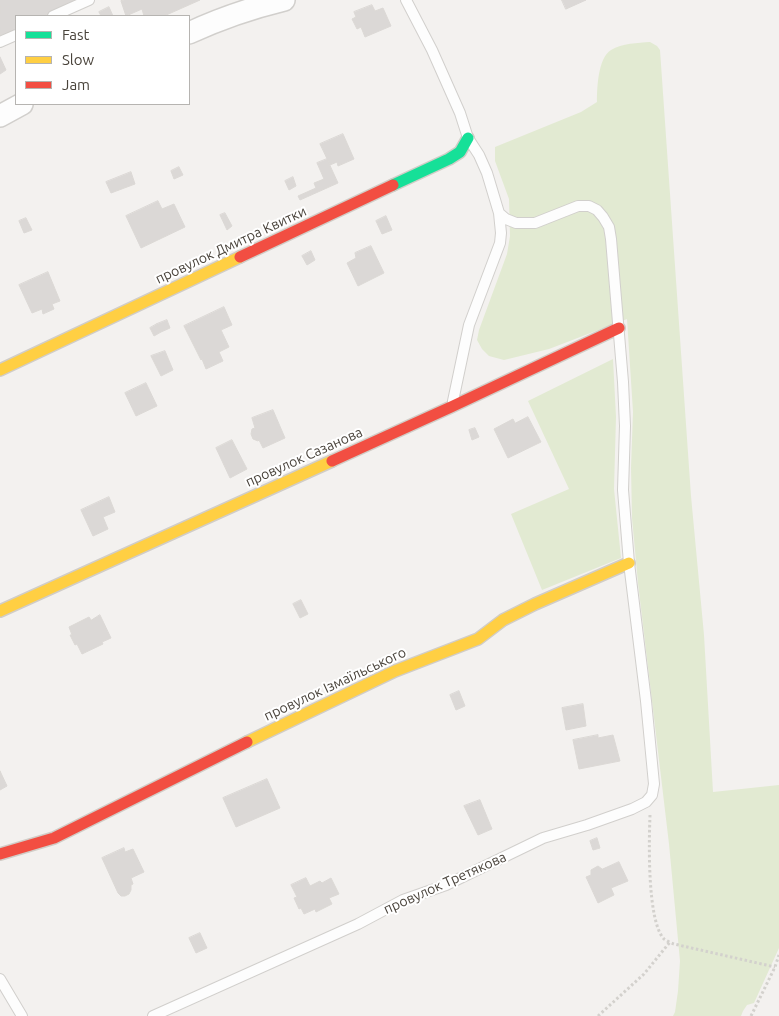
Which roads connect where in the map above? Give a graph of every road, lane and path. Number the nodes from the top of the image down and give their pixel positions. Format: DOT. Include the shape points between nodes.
graph roads {
  1 [pos="89,0"];
  2 [pos="284,0"];
  3 [pos="406,0"];
  4 [pos="55,15"];
  5 [pos="190,33"];
  6 [pos="15,35"];
  7 [pos="0,42"];
  8 [pos="20,105"];
  9 [pos="0,116"];
  10 [pos="468,138"];
  11 [pos="499,212"];
  12 [pos="619,328"];
  13 [pos="0,370"];
  14 [pos="452,407"];
  15 [pos="629,563"];
  16 [pos="0,611"];
  17 [pos="650,797"];
  18 [pos="0,854"];
  19 [pos="670,942"];
  20 [pos="779,955"];
  21 [pos="775,967"];
  22 [pos="0,979"];
  23 [pos="22,1016"];
  24 [pos="153,1016"];
  25 [pos="598,1016"];
  26 [pos="751,1016"];
  1 -- 4 [label="lane"];
  2 -- 5 [label="street"];
  3 -- 10 [label="lane" via="460,112"];
  6 -- 7 [label="lane"];
  8 -- 9 [label="street"];
  10 -- 11 [label="lane" via="487,173"];
  10 -- 13 [label="street, провулок Дмитра Квитки" via="460,152 449,159"];
  11 -- 12 [label="lane" via="516,223 535,223 578,206 598,210 609,227"];
  11 -- 14 [label="lane" via="500,243 469,324"];
  12 -- 14 [label="street, провулок Сазанова"];
  12 -- 15 [label="lane" via="625,426 623,490"];
  14 -- 16 [label="street, провулок Сазанова"];
  15 -- 17 [label="lane" via="654,784"];
  15 -- 18 [label="street, провулок Ізмаїльського" via="536,604 478,638 395,671 54,838"];
  17 -- 19 [label="path" via="654,915 659,931"];
  17 -- 24 [label="lane, провулок Третякова" via="632,809 543,838"];
  19 -- 21 [label="path"];
  19 -- 25 [label="path" via="644,974"];
  20 -- 21 [label="path"];
  21 -- 26 [label="path"];
  22 -- 23 [label="lane"];
}
